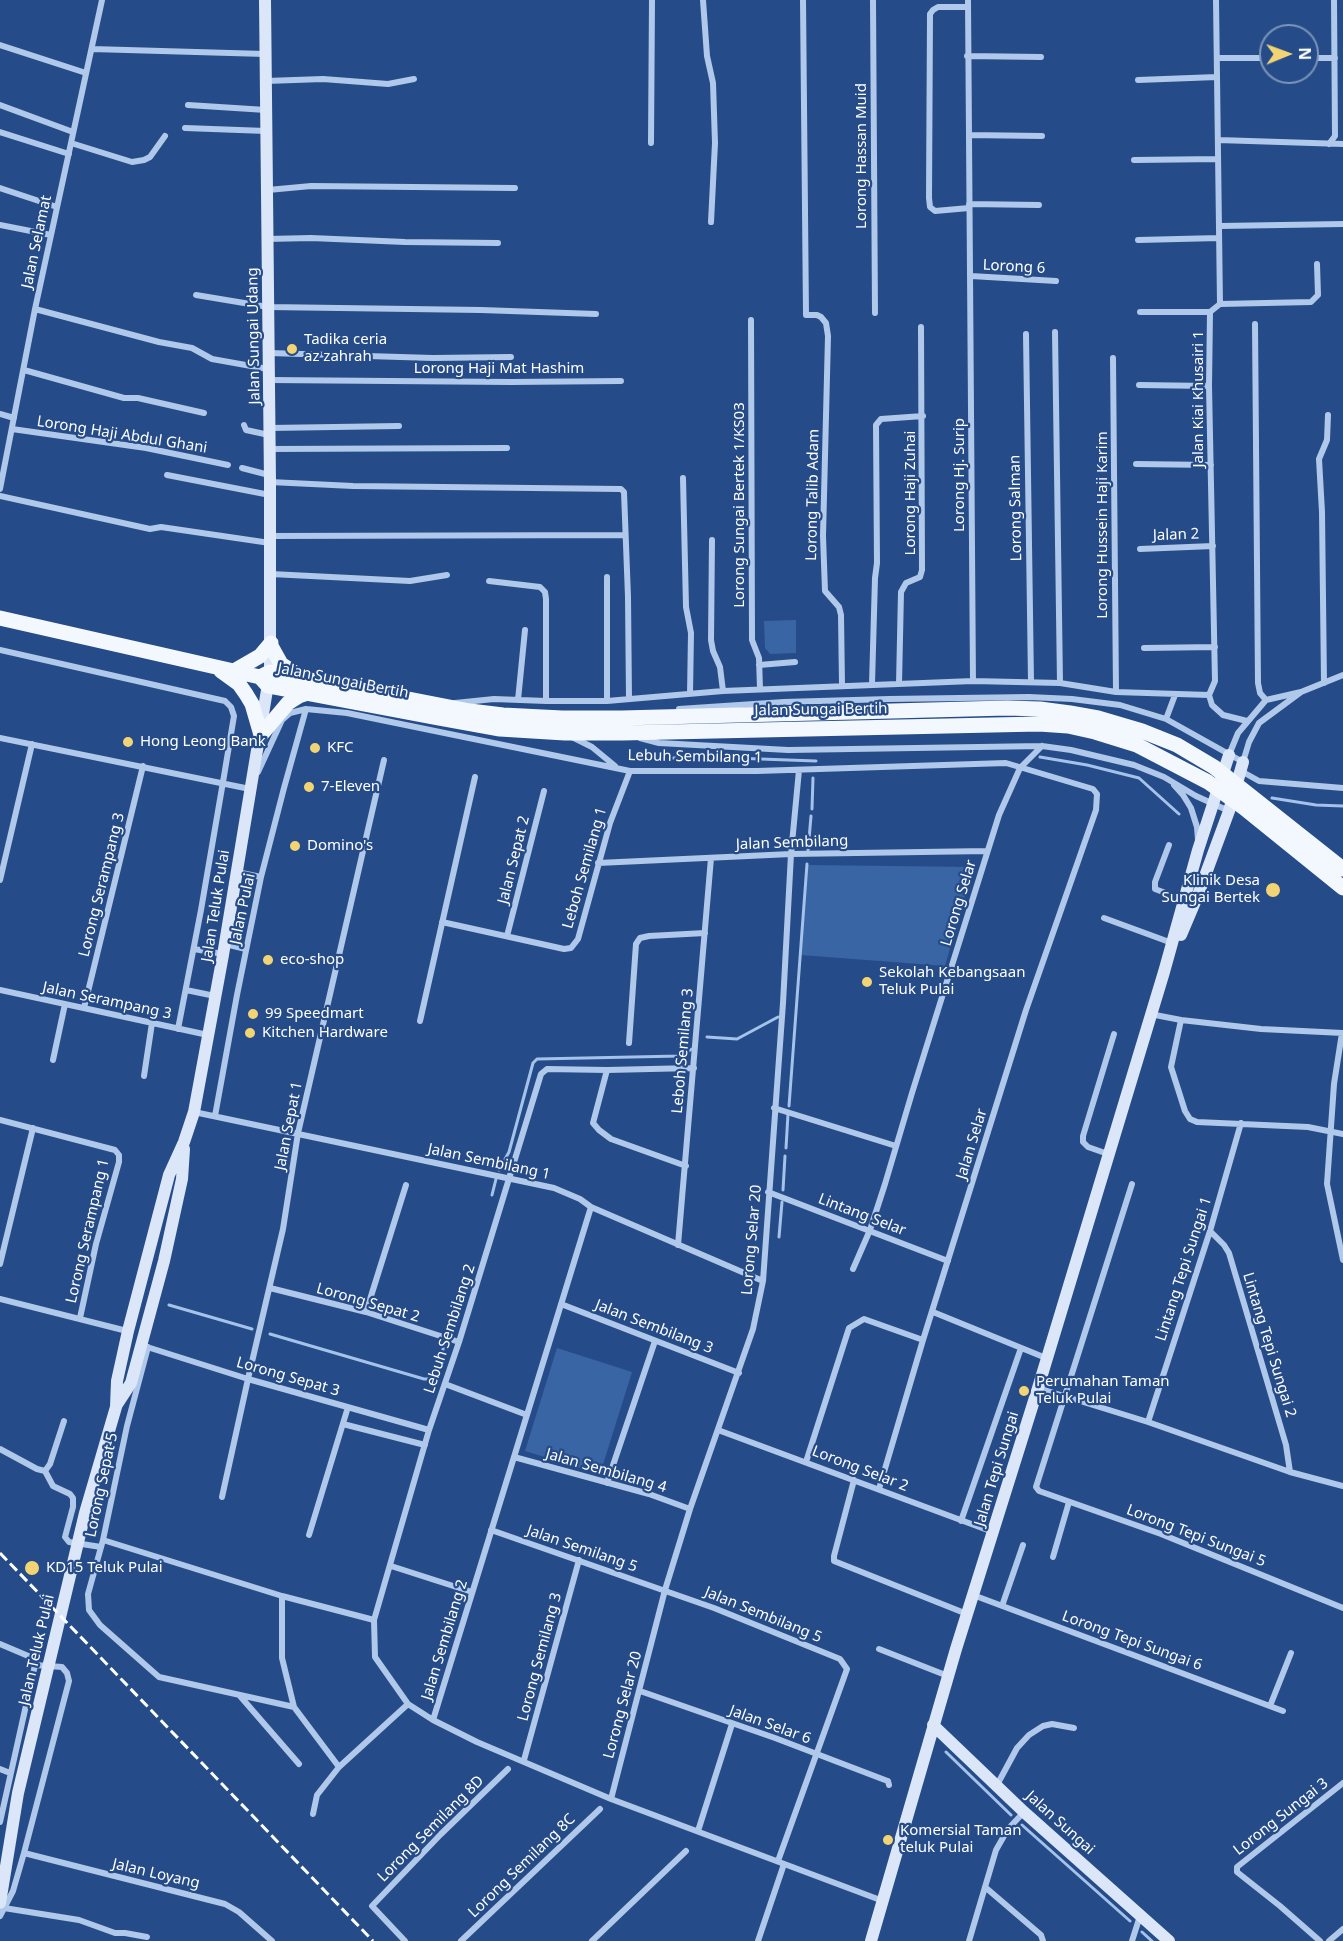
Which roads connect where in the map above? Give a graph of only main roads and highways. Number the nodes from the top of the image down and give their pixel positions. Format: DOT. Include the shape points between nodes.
graph roads {
  1 [pos="265,0"];
  2 [pos="0,618"];
  3 [pos="271,644"];
  4 [pos="214,666"];
  5 [pos="234,671"];
  6 [pos="266,678"];
  7 [pos="308,687"];
  8 [pos="782,721"];
  9 [pos="622,725"];
  10 [pos="261,735"];
  11 [pos="1229,755"];
  12 [pos="1242,767"];
  13 [pos="1343,869"];
  14 [pos="1343,888"];
  15 [pos="1164,972"];
  16 [pos="184,1142"];
  17 [pos="171,1230"];
  18 [pos="136,1299"];
  19 [pos="116,1407"];
  20 [pos="933,1725"];
  21 [pos="2,1906"];
  22 [pos="871,1941"];
  23 [pos="1169,1941"];
  1 -- 3 [label="main road, Jalan Sungai Udang"];
  2 -- 4 [label="main road, Jalan Sungai Bertih"];
  3 -- 5 [label="main road" via="260,656"];
  3 -- 6 [label="main road, Jalan Sungai Udang"];
  3 -- 7 [label="main road" via="281,664"];
  4 -- 5 [label="main road, Jalan Sungai Bertih"];
  4 -- 10 [label="main road" via="246,694"];
  5 -- 6 [label="main road, Jalan Sungai Bertih"];
  6 -- 7 [label="main road, Jalan Sungai Bertih"];
  6 -- 10 [label="main road, Jalan Teluk Pulai"];
  7 -- 9 [label="main road, Jalan Sungai Bertih" via="502,715"];
  7 -- 9 [label="main road, Jalan Sungai Bertih" via="500,729 564,733"];
  7 -- 10 [label="main road" via="288,703"];
  8 -- 9 [label="main road, Jalan Sungai Bertih"];
  8 -- 13 [label="main road, Jalan Sungai Bertih" via="1007,708 1098,718 1142,731 1214,767"];
  8 -- 14 [label="main road, Jalan Sungai Bertih" via="1039,724 1095,732 1137,745 1208,782"];
  10 -- 16 [label="main road, Jalan Teluk Pulai" via="209,1036"];
  11 -- 15 [label="main road, Jalan Tepi Sungai"];
  12 -- 15 [label="main road, Jalan Tepi Sungai" via="1198,895"];
  15 -- 20 [label="main road, Jalan Tepi Sungai"];
  16 -- 17 [label="main road, Jalan Teluk Pulai" via="182,1179"];
  16 -- 18 [label="main road, Jalan Teluk Pulai" via="169,1175"];
  17 -- 18 [label="main road" via="165,1227 158,1236"];
  17 -- 19 [label="main road, Jalan Teluk Pulai" via="145,1346 131,1383"];
  18 -- 19 [label="main road, Jalan Teluk Pulai" via="117,1381"];
  19 -- 21 [label="main road, Jalan Teluk Pulai" via="85,1513 18,1793"];
  20 -- 22 [label="main road, Jalan Tepi Sungai"];
  20 -- 23 [label="main road, Jalan Sungai"];
}
